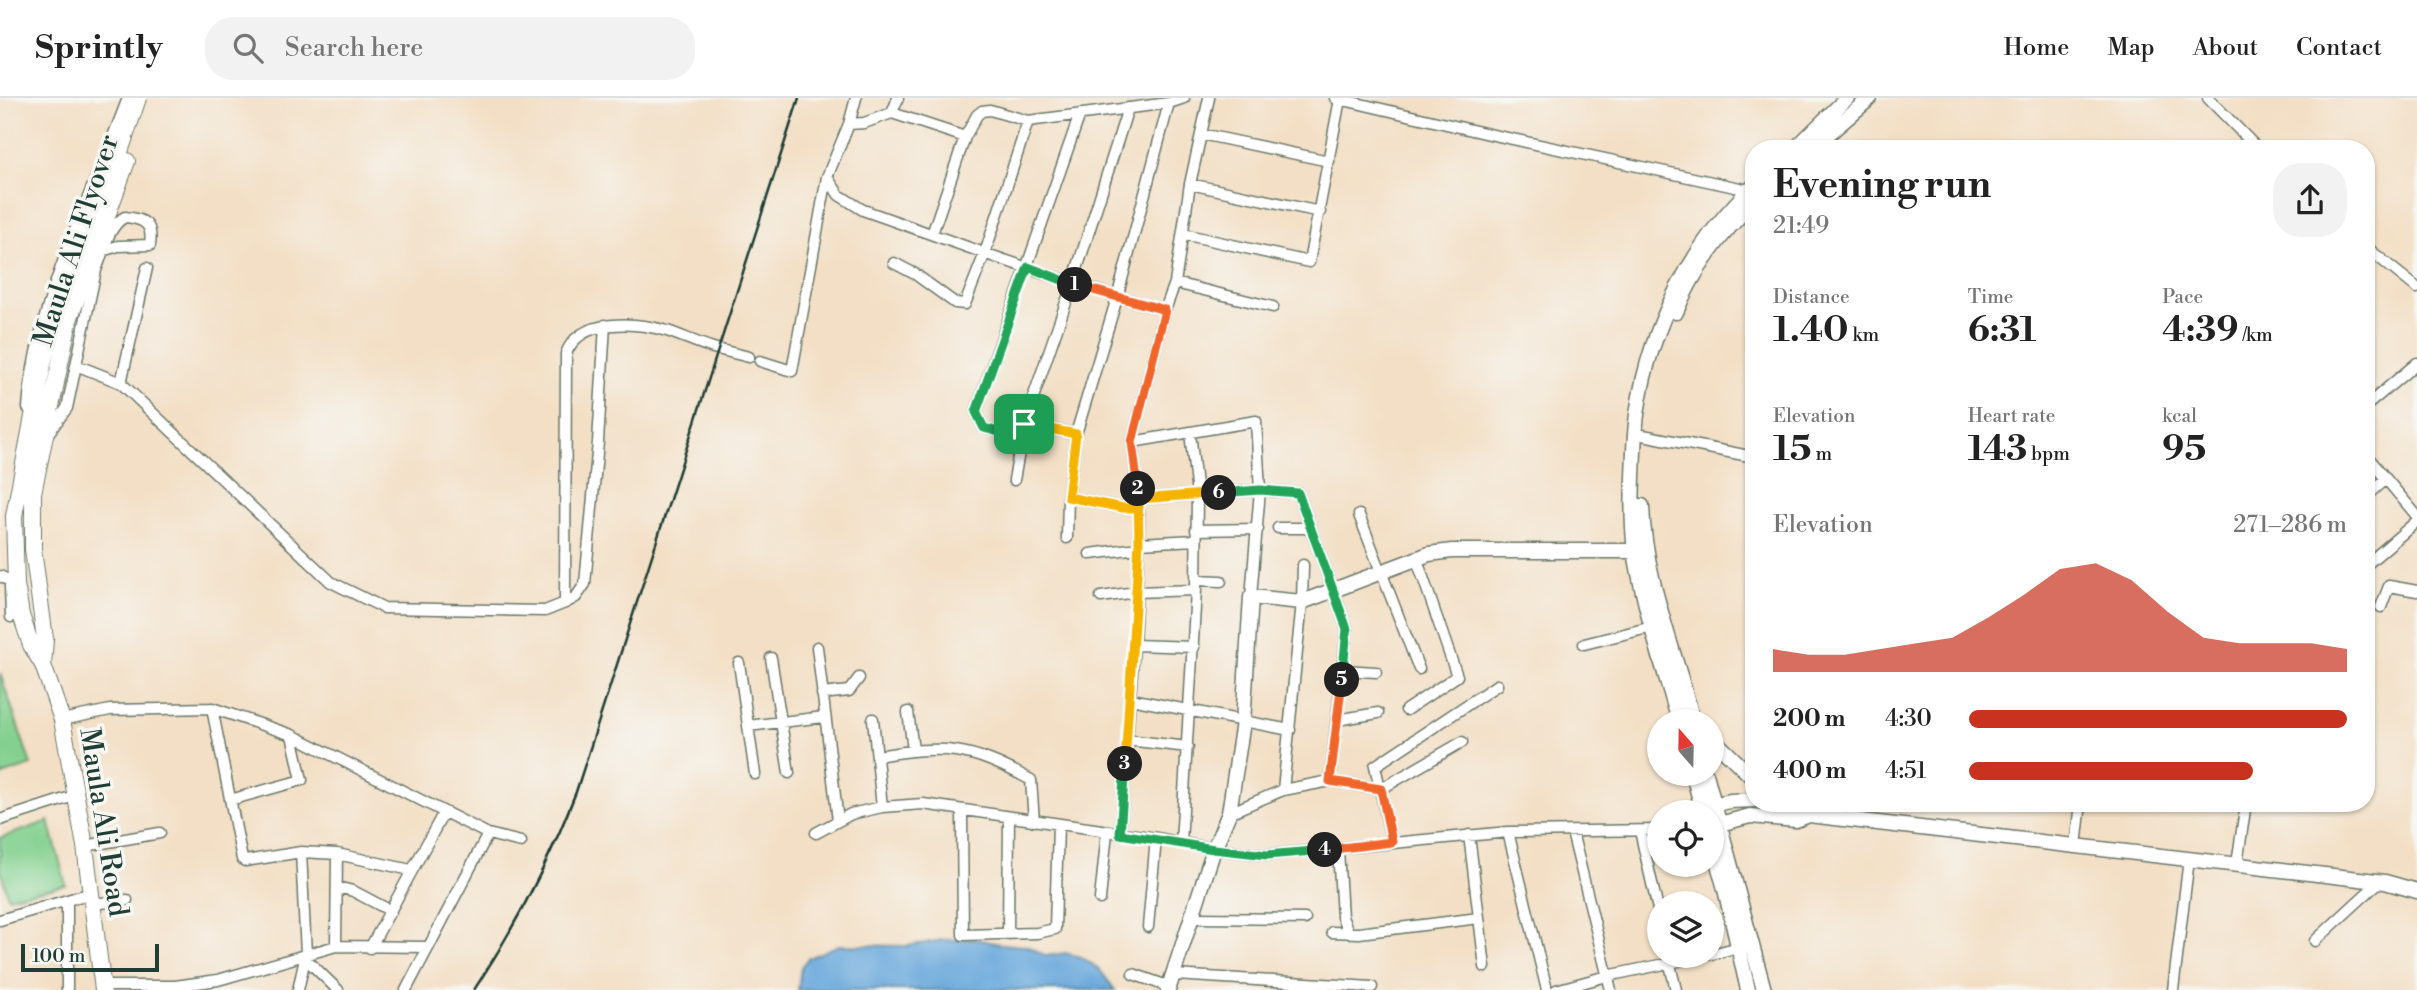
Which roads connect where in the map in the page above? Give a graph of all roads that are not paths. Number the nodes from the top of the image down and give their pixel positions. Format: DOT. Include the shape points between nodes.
graph roads {
  1 [pos="128,98"];
  2 [pos="138,98"];
  3 [pos="149,98"];
  4 [pos="856,98"];
  5 [pos="898,98"];
  6 [pos="1184,98"];
  7 [pos="1209,98"];
  8 [pos="1847,98"];
  9 [pos="1870,98"];
  10 [pos="2208,98"];
  11 [pos="1338,99"];
  12 [pos="1169,103"];
  13 [pos="1128,108"];
  14 [pos="892,113"];
  15 [pos="1080,114"];
  16 [pos="1028,121"];
  17 [pos="849,124"];
  18 [pos="1201,134"];
  19 [pos="965,137"];
  20 [pos="1804,140"];
  21 [pos="1821,140"];
  22 [pos="2249,140"];
  23 [pos="1329,161"];
  24 [pos="827,177"];
  25 [pos="1190,184"];
  26 [pos="1745,191"];
  27 [pos="1745,199"];
  28 [pos="1745,203"];
  29 [pos="1320,212"];
  30 [pos="1183,233"];
  31 [pos="932,234"];
  32 [pos="105,250"];
  33 [pos="985,253"];
  34 [pos="2375,254"];
  35 [pos="894,263"];
  36 [pos="1028,267"];
  37 [pos="148,268"];
  38 [pos="1175,283"];
  39 [pos="1072,285"];
  40 [pos="2417,288"];
  41 [pos="1117,298"];
  42 [pos="1273,307"];
  43 [pos="1165,310"];
  44 [pos="605,325"];
  45 [pos="2417,363"];
  46 [pos="76,365"];
  47 [pos="121,383"];
  48 [pos="2375,398"];
  49 [pos="43,412"];
  50 [pos="1024,424"];
  51 [pos="1076,434"];
  52 [pos="1643,435"];
  53 [pos="1021,438"];
  54 [pos="35,441"];
  55 [pos="1191,441"];
  56 [pos="1132,442"];
  57 [pos="1745,455"];
  58 [pos="2375,466"];
  59 [pos="30,471"];
  60 [pos="2386,479"];
  61 [pos="1014,480"];
  62 [pos="2375,489"];
  63 [pos="1260,490"];
  64 [pos="1197,495"];
  65 [pos="1068,497"];
  66 [pos="1139,503"];
  67 [pos="1359,515"];
  68 [pos="2417,516"];
  69 [pos="2417,521"];
  70 [pos="1278,528"];
  71 [pos="1310,528"];
  72 [pos="1258,529"];
  73 [pos="1196,535"];
  74 [pos="1067,538"];
  75 [pos="1138,546"];
  76 [pos="33,549"];
  77 [pos="14,550"];
  78 [pos="1635,551"];
  79 [pos="1090,554"];
  80 [pos="2375,557"];
  81 [pos="1417,560"];
  82 [pos="1303,565"];
  83 [pos="1382,572"];
  84 [pos="9,581"];
  85 [pos="1221,581"];
  86 [pos="1196,585"];
  87 [pos="1332,591"];
  88 [pos="2417,591"];
  89 [pos="1136,592"];
  90 [pos="1101,597"];
  91 [pos="1251,597"];
  92 [pos="1302,602"];
  93 [pos="565,603"];
  94 [pos="2381,607"];
  95 [pos="11,618"];
  96 [pos="1652,626"];
  97 [pos="1134,645"];
  98 [pos="1584,645"];
  99 [pos="817,647"];
  100 [pos="1194,647"];
  101 [pos="771,658"];
  102 [pos="738,663"];
  103 [pos="43,665"];
  104 [pos="1419,669"];
  105 [pos="1343,670"];
  106 [pos="1376,672"];
  107 [pos="859,678"];
  108 [pos="1497,685"];
  109 [pos="822,694"];
  110 [pos="1131,698"];
  111 [pos="212,708"];
  112 [pos="1686,709"];
  113 [pos="1687,709"];
  114 [pos="1188,710"];
  115 [pos="1406,710"];
  116 [pos="908,712"];
  117 [pos="1378,713"];
  118 [pos="824,717"];
  119 [pos="873,719"];
  120 [pos="62,720"];
  121 [pos="1337,720"];
  122 [pos="781,722"];
  123 [pos="1243,722"];
  124 [pos="748,726"];
  125 [pos="1290,730"];
  126 [pos="292,735"];
  127 [pos="1127,740"];
  128 [pos="1462,742"];
  129 [pos="1188,747"];
  130 [pos="913,750"];
  131 [pos="1724,750"];
  132 [pos="877,756"];
  133 [pos="1745,770"];
  134 [pos="789,773"];
  135 [pos="755,774"];
  136 [pos="1330,781"];
  137 [pos="1381,789"];
  138 [pos="1283,790"];
  139 [pos="77,795"];
  140 [pos="230,800"];
  141 [pos="1745,802"];
  142 [pos="1724,805"];
  143 [pos="882,807"];
  144 [pos="962,811"];
  145 [pos="1805,812"];
  146 [pos="1853,812"];
  147 [pos="2080,812"];
  148 [pos="2245,812"];
  149 [pos="444,813"];
  150 [pos="1229,813"];
  151 [pos="1810,815"];
  152 [pos="1009,817"];
  153 [pos="0,820"];
  154 [pos="1853,820"];
  155 [pos="838,821"];
  156 [pos="1034,821"];
  157 [pos="1724,823"];
  158 [pos="1058,825"];
  159 [pos="1640,831"];
  160 [pos="1647,831"];
  161 [pos="1107,832"];
  162 [pos="1508,832"];
  163 [pos="1572,832"];
  164 [pos="160,833"];
  165 [pos="816,833"];
  166 [pos="488,834"];
  167 [pos="1120,834"];
  168 [pos="1469,835"];
  169 [pos="1156,838"];
  170 [pos="521,842"];
  171 [pos="1392,842"];
  172 [pos="1181,843"];
  173 [pos="85,846"];
  174 [pos="2076,846"];
  175 [pos="1214,849"];
  176 [pos="1338,849"];
  177 [pos="301,852"];
  178 [pos="1724,852"];
  179 [pos="337,854"];
  180 [pos="2189,859"];
  181 [pos="2237,864"];
  182 [pos="411,870"];
  183 [pos="1721,877"];
  184 [pos="2379,881"];
  185 [pos="337,887"];
  186 [pos="1654,891"];
  187 [pos="2417,891"];
  188 [pos="92,898"];
  189 [pos="1100,899"];
  190 [pos="127,900"];
  191 [pos="67,901"];
  192 [pos="391,911"];
  193 [pos="1192,918"];
  194 [pos="1479,918"];
  195 [pos="0,919"];
  196 [pos="1305,919"];
  197 [pos="1148,927"];
  198 [pos="1348,931"];
  199 [pos="1332,932"];
  200 [pos="1008,933"];
  201 [pos="2315,941"];
  202 [pos="336,946"];
  203 [pos="428,947"];
  204 [pos="1739,947"];
  205 [pos="370,948"];
  206 [pos="1724,951"];
  207 [pos="306,956"];
  208 [pos="1647,965"];
  209 [pos="1485,967"];
  210 [pos="1671,968"];
  211 [pos="1133,974"];
  212 [pos="1607,976"];
  213 [pos="1171,984"];
  214 [pos="1241,985"];
  215 [pos="1288,986"];
  216 [pos="1341,987"];
  217 [pos="1372,987"];
  218 [pos="103,988"];
  219 [pos="67,990"];
  220 [pos="299,990"];
  221 [pos="338,990"];
  222 [pos="406,990"];
  223 [pos="1547,990"];
  224 [pos="1556,990"];
  225 [pos="1611,990"];
  226 [pos="1676,990"];
  227 [pos="1748,990"];
  228 [pos="1764,990"];
  229 [pos="2173,990"];
  1 -- 54 [label="street" via="61,268 33,364 28,403"];
  2 -- 49 [label="main road, Maula Ali Flyover" via="57,306"];
  3 -- 49 [label="main road, Maula Ali Flyover" via="69,320"];
  4 -- 17 [label="street"];
  5 -- 14 [label="street"];
  6 -- 12 [label="street"];
  7 -- 18 [label="street"];
  8 -- 20 [label="main road"];
  9 -- 21 [label="main road"];
  10 -- 22 [label="street"];
  11 -- 23 [label="street"];
  11 -- 26 [label="street"];
  12 -- 13 [label="street"];
  12 -- 41 [label="street"];
  13 -- 15 [label="street"];
  13 -- 39 [label="street"];
  14 -- 17 [label="street"];
  14 -- 19 [label="street"];
  15 -- 16 [label="street"];
  15 -- 36 [label="street"];
  16 -- 19 [label="street" via="982,111"];
  16 -- 33 [label="street"];
  17 -- 24 [label="street"];
  18 -- 23 [label="street"];
  18 -- 25 [label="street"];
  19 -- 31 [label="street"];
  23 -- 29 [label="street"];
  24 -- 31 [label="street" via="839,195 863,210"];
  24 -- 44 [label="street" via="792,370 664,330"];
  25 -- 29 [label="street"];
  25 -- 30 [label="street"];
  27 -- 78 [label="main road" via="1718,223 1678,285 1646,372 1637,411"];
  28 -- 52 [label="main road" via="1679,306 1654,374"];
  29 -- 30 [label="street" via="1309,262"];
  30 -- 38 [label="street"];
  31 -- 33 [label="street"];
  32 -- 46 [label="street" via="96,270"];
  33 -- 35 [label="street" via="961,305"];
  33 -- 36 [label="street"];
  34 -- 40 [label="street"];
  36 -- 39 [label="street"];
  36 -- 53 [label="street" via="976,412 984,428"];
  37 -- 47 [label="street"];
  38 -- 42 [label="street"];
  38 -- 43 [label="street"];
  39 -- 41 [label="street"];
  39 -- 50 [label="street"];
  41 -- 43 [label="street"];
  41 -- 51 [label="street"];
  43 -- 56 [label="street"];
  44 -- 93 [label="street" via="584,583 576,597"];
  44 -- 93 [label="street" via="578,336 566,354"];
  45 -- 48 [label="street"];
  46 -- 47 [label="street"];
  46 -- 54 [label="street" via="67,408 52,431"];
  47 -- 93 [label="street" via="331,582 384,608 545,611"];
  49 -- 54 [label="main road, Maula Ali Flyover"];
  50 -- 51 [label="street"];
  50 -- 53 [label="street"];
  51 -- 65 [label="street"];
  52 -- 57 [label="street"];
  52 -- 113 [label="main road" via="1642,515 1648,553"];
  53 -- 61 [label="street"];
  54 -- 59 [label="main road, Maula Ali Road"];
  55 -- 64 [label="street"];
  56 -- 63 [label="street" via="1256,421"];
  56 -- 66 [label="street"];
  58 -- 60 [label="street"];
  59 -- 76 [label="main road, Maula Ali Road"];
  59 -- 77 [label="main road, Maula Ali Road" via="14,516"];
  60 -- 62 [label="street"];
  60 -- 68 [label="street"];
  63 -- 64 [label="street"];
  63 -- 71 [label="street" via="1298,493"];
  63 -- 72 [label="street"];
  64 -- 66 [label="street"];
  64 -- 73 [label="street"];
  65 -- 66 [label="street" via="1123,508"];
  65 -- 74 [label="street"];
  66 -- 75 [label="street"];
  67 -- 83 [label="street"];
  69 -- 80 [label="street"];
  70 -- 71 [label="street"];
  71 -- 87 [label="street"];
  72 -- 73 [label="street"];
  72 -- 91 [label="street"];
  73 -- 75 [label="street"];
  73 -- 86 [label="street"];
  75 -- 79 [label="street"];
  75 -- 89 [label="street"];
  76 -- 77 [label="main road"];
  76 -- 103 [label="main road, Maula Ali Road" via="46,639"];
  77 -- 84 [label="main road, Maula Ali Road"];
  78 -- 81 [label="main road" via="1452,551"];
  78 -- 96 [label="main road"];
  81 -- 83 [label="main road"];
  81 -- 115 [label="street" via="1457,676"];
  82 -- 92 [label="street"];
  83 -- 87 [label="main road"];
  83 -- 104 [label="street"];
  84 -- 95 [label="main road, Maula Ali Road"];
  85 -- 86 [label="street"];
  86 -- 89 [label="street"];
  86 -- 100 [label="street"];
  87 -- 92 [label="main road"];
  87 -- 105 [label="street" via="1347,629"];
  88 -- 94 [label="street" via="2389,586"];
  89 -- 90 [label="street"];
  89 -- 97 [label="street"];
  91 -- 92 [label="main road"];
  91 -- 123 [label="main road"];
  92 -- 125 [label="street"];
  95 -- 103 [label="main road, Maula Ali Road"];
  96 -- 98 [label="street"];
  96 -- 112 [label="main road"];
  97 -- 100 [label="street"];
  97 -- 110 [label="street"];
  99 -- 109 [label="street"];
  100 -- 114 [label="street"];
  101 -- 122 [label="street"];
  102 -- 124 [label="street"];
  103 -- 120 [label="main road, Maula Ali Road"];
  105 -- 106 [label="street"];
  105 -- 121 [label="street"];
  107 -- 109 [label="street" via="849,691"];
  108 -- 137 [label="street" via="1374,766"];
  109 -- 118 [label="street"];
  110 -- 114 [label="street"];
  110 -- 127 [label="street"];
  111 -- 120 [label="street" via="110,710"];
  111 -- 126 [label="street"];
  111 -- 140 [label="street"];
  114 -- 123 [label="street"];
  114 -- 129 [label="street"];
  116 -- 130 [label="street"];
  117 -- 121 [label="street"];
  118 -- 122 [label="street"];
  118 -- 155 [label="street"];
  119 -- 132 [label="street"];
  120 -- 139 [label="main road, Maula Ali Road"];
  121 -- 136 [label="street"];
  122 -- 124 [label="street"];
  122 -- 134 [label="street"];
  123 -- 125 [label="street"];
  123 -- 150 [label="main road"];
  124 -- 135 [label="street"];
  125 -- 138 [label="street"];
  126 -- 140 [label="street" via="302,780"];
  126 -- 149 [label="street"];
  127 -- 129 [label="street"];
  127 -- 167 [label="street"];
  128 -- 137 [label="street"];
  129 -- 172 [label="street"];
  130 -- 132 [label="street"];
  130 -- 156 [label="street" via="952,749 974,754 1031,780"];
  131 -- 133 [label="main road"];
  132 -- 143 [label="street"];
  136 -- 137 [label="street"];
  136 -- 138 [label="street"];
  137 -- 171 [label="street"];
  138 -- 150 [label="street"];
  139 -- 153 [label="street"];
  139 -- 173 [label="main road, Maula Ali Road"];
  140 -- 177 [label="street" via="242,859"];
  141 -- 142 [label="main road"];
  143 -- 144 [label="street" via="923,804"];
  143 -- 155 [label="street"];
  144 -- 152 [label="street"];
  144 -- 200 [label="street" via="963,935"];
  145 -- 151 [label="main road"];
  146 -- 154 [label="street"];
  147 -- 174 [label="street"];
  148 -- 181 [label="street"];
  149 -- 166 [label="street"];
  149 -- 182 [label="street"];
  150 -- 175 [label="main road"];
  151 -- 154 [label="main road"];
  151 -- 157 [label="main road" via="1796,820 1750,816"];
  152 -- 156 [label="street"];
  152 -- 200 [label="street"];
  154 -- 174 [label="main road"];
  155 -- 165 [label="street"];
  156 -- 158 [label="street"];
  158 -- 161 [label="street"];
  158 -- 200 [label="street" via="1055,929"];
  159 -- 160 [label="street"];
  159 -- 163 [label="street"];
  159 -- 186 [label="street"];
  161 -- 167 [label="street"];
  161 -- 189 [label="street"];
  162 -- 163 [label="street"];
  162 -- 168 [label="street"];
  162 -- 223 [label="street"];
  163 -- 212 [label="street"];
  164 -- 173 [label="street"];
  166 -- 170 [label="street"];
  166 -- 203 [label="street"];
  167 -- 169 [label="street"];
  168 -- 171 [label="street"];
  168 -- 194 [label="street"];
  169 -- 172 [label="street"];
  169 -- 197 [label="street"];
  171 -- 176 [label="street"];
  172 -- 175 [label="street"];
  173 -- 188 [label="main road, Maula Ali Road"];
  174 -- 180 [label="main road"];
  175 -- 176 [label="street" via="1267,855"];
  175 -- 193 [label="main road"];
  176 -- 198 [label="street" via="1342,917"];
  177 -- 179 [label="street"];
  177 -- 207 [label="street"];
  178 -- 228 [label="main road"];
  179 -- 182 [label="street"];
  179 -- 185 [label="street"];
  180 -- 181 [label="main road"];
  180 -- 229 [label="street"];
  181 -- 184 [label="main road"];
  182 -- 192 [label="street"];
  183 -- 204 [label="main road"];
  184 -- 187 [label="main road"];
  184 -- 201 [label="street"];
  185 -- 192 [label="street"];
  185 -- 202 [label="street"];
  188 -- 190 [label="street"];
  188 -- 191 [label="street"];
  188 -- 218 [label="main road, Maula Ali Road"];
  191 -- 195 [label="street"];
  191 -- 219 [label="street"];
  192 -- 205 [label="street"];
  193 -- 196 [label="street"];
  193 -- 213 [label="main road"];
  194 -- 198 [label="street"];
  194 -- 209 [label="street"];
  198 -- 199 [label="street"];
  202 -- 205 [label="street"];
  202 -- 207 [label="street"];
  203 -- 205 [label="street"];
  203 -- 222 [label="street"];
  204 -- 206 [label="street"];
  204 -- 227 [label="main road"];
  207 -- 218 [label="street" via="218,980"];
  207 -- 220 [label="street"];
  207 -- 221 [label="street"];
  208 -- 212 [label="street"];
  210 -- 226 [label="street"];
  211 -- 213 [label="street"];
  212 -- 224 [label="street"];
  212 -- 225 [label="street"];
  213 -- 214 [label="street"];
  214 -- 215 [label="street"];
  215 -- 216 [label="street"];
  216 -- 217 [label="street"];
}
